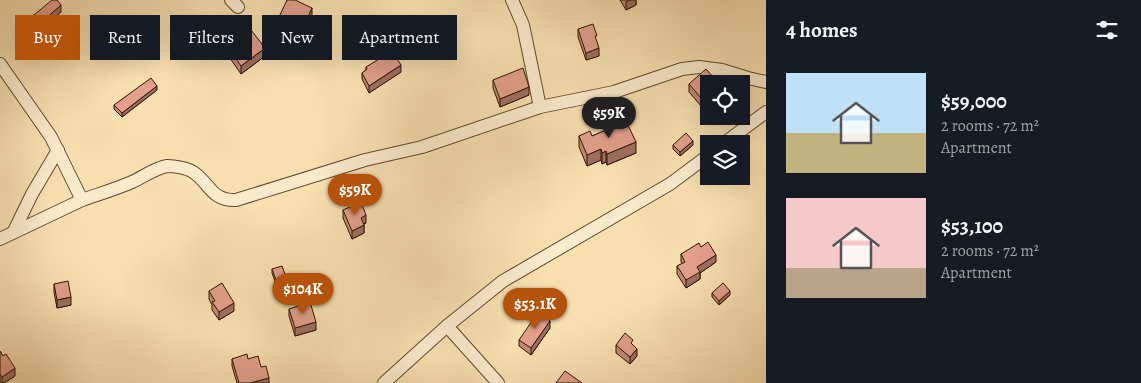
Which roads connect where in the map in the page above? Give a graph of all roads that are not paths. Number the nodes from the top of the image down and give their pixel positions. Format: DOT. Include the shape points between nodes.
graph roads {
  1 [pos="512,0"];
  2 [pos="0,64"];
  3 [pos="766,82"];
  4 [pos="540,107"];
  5 [pos="766,112"];
  6 [pos="735,135"];
  7 [pos="58,150"];
  8 [pos="700,162"];
  9 [pos="82,200"];
  10 [pos="14,231"];
  11 [pos="0,239"];
  12 [pos="447,326"];
  13 [pos="384,383"];
  14 [pos="498,383"];
  1 -- 4 [label="street" via="523,25"];
  2 -- 7 [label="street"];
  3 -- 4 [label="street" via="699,67 682,69 614,92"];
  4 -- 9 [label="street" via="422,147 365,160 236,200 221,198 192,171 167,166"];
  5 -- 6 [label="street"];
  7 -- 9 [label="street"];
  7 -- 10 [label="street"];
  8 -- 12 [label="street" via="670,184 503,280"];
  9 -- 10 [label="street"];
  10 -- 11 [label="street"];
  12 -- 13 [label="street"];
  12 -- 14 [label="street"];
}
